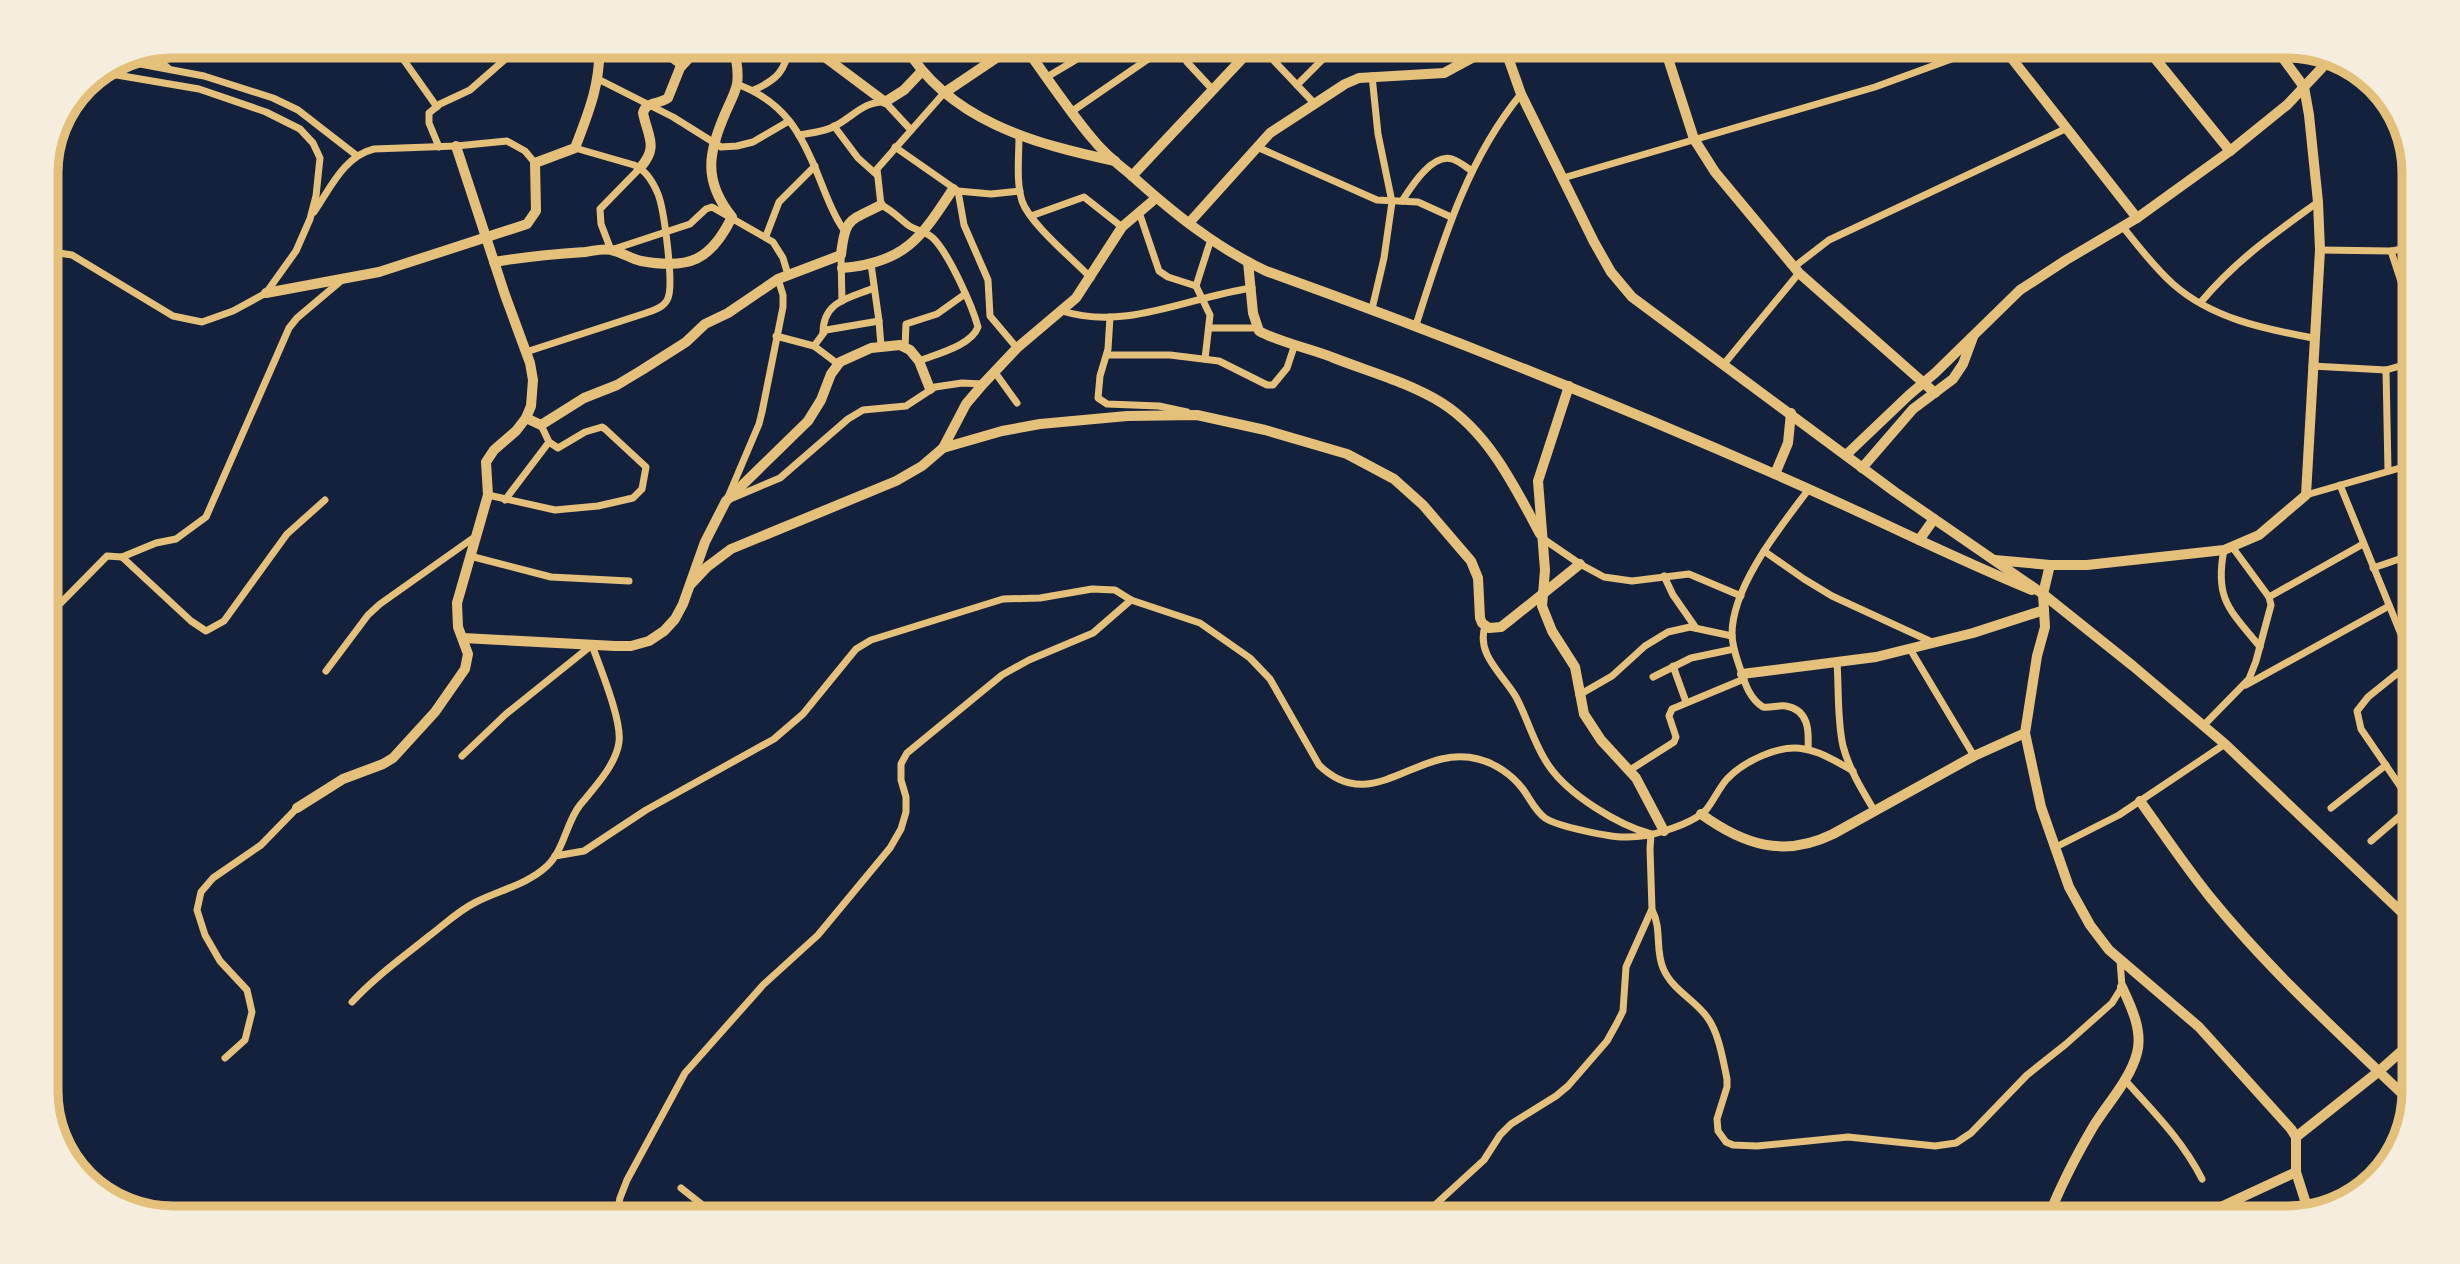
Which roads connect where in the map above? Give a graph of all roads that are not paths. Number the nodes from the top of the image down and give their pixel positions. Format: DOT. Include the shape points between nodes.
graph roads {
  1 [pos="402,58"];
  2 [pos="507,58"];
  3 [pos="599,58"];
  4 [pos="670,58"];
  5 [pos="689,58"];
  6 [pos="736,58"];
  7 [pos="786,58"];
  8 [pos="826,58"];
  9 [pos="913,58"];
  10 [pos="996,58"];
  11 [pos="1033,58"];
  12 [pos="1067,58"];
  13 [pos="1079,58"];
  14 [pos="1150,58"];
  15 [pos="1185,58"];
  16 [pos="1243,58"];
  17 [pos="1271,58"];
  18 [pos="1324,58"];
  19 [pos="1470,58"];
  20 [pos="1508,58"];
  21 [pos="1668,58"];
  22 [pos="1955,58"];
  23 [pos="2011,58"];
  24 [pos="2155,58"];
  25 [pos="2283,58"];
  26 [pos="158,59"];
  27 [pos="138,63"];
  28 [pos="1070,63"];
  29 [pos="2325,64"];
  30 [pos="681,66"];
  31 [pos="168,68"];
  32 [pos="922,71"];
  33 [pos="113,74"];
  34 [pos="1373,76"];
  35 [pos="1047,77"];
  36 [pos="598,79"];
  37 [pos="737,83"];
  38 [pos="1297,85"];
  39 [pos="2304,87"];
  40 [pos="754,90"];
  41 [pos="1213,90"];
  42 [pos="944,93"];
  43 [pos="1521,94"];
  44 [pos="885,102"];
  45 [pos="1314,103"];
  46 [pos="648,105"];
  47 [pos="437,107"];
  48 [pos="1071,112"];
  49 [pos="789,121"];
  50 [pos="834,126"];
  51 [pos="2065,129"];
  52 [pos="911,130"];
  53 [pos="799,135"];
  54 [pos="1018,136"];
  55 [pos="1694,139"];
  56 [pos="714,144"];
  57 [pos="456,146"];
  58 [pos="1256,146"];
  59 [pos="439,147"];
  60 [pos="895,147"];
  61 [pos="575,148"];
  62 [pos="2230,151"];
  63 [pos="356,155"];
  64 [pos="1115,162"];
  65 [pos="535,163"];
  66 [pos="815,166"];
  67 [pos="640,168"];
  68 [pos="1472,171"];
  69 [pos="877,175"];
  70 [pos="1132,176"];
  71 [pos="1563,178"];
  72 [pos="955,190"];
  73 [pos="1020,191"];
  74 [pos="1156,198"];
  75 [pos="1402,201"];
  76 [pos="1392,202"];
  77 [pos="2318,202"];
  78 [pos="881,205"];
  79 [pos="1139,212"];
  80 [pos="1031,216"];
  81 [pos="732,217"];
  82 [pos="1451,217"];
  83 [pos="2137,218"];
  84 [pos="310,219"];
  85 [pos="1189,223"];
  86 [pos="1122,227"];
  87 [pos="2123,227"];
  88 [pos="844,230"];
  89 [pos="665,232"];
  90 [pos="923,232"];
  91 [pos="766,236"];
  92 [pos="486,238"];
  93 [pos="1211,239"];
  94 [pos="2402,249"];
  95 [pos="611,250"];
  96 [pos="2319,250"];
  97 [pos="2391,251"];
  98 [pos="58,253"];
  99 [pos="841,255"];
  100 [pos="494,261"];
  101 [pos="1248,262"];
  102 [pos="669,264"];
  103 [pos="871,264"];
  104 [pos="842,268"];
  105 [pos="1797,270"];
  106 [pos="783,277"];
  107 [pos="1091,278"];
  108 [pos="342,280"];
  109 [pos="2402,284"];
  110 [pos="1196,286"];
  111 [pos="874,288"];
  112 [pos="1252,288"];
  113 [pos="266,293"];
  114 [pos="965,295"];
  115 [pos="1202,300"];
  116 [pos="842,301"];
  117 [pos="2201,302"];
  118 [pos="1373,309"];
  119 [pos="989,311"];
  120 [pos="1062,311"];
  121 [pos="1110,317"];
  122 [pos="879,321"];
  123 [pos="1416,325"];
  124 [pos="978,327"];
  125 [pos="1210,328"];
  126 [pos="1256,328"];
  127 [pos="822,333"];
  128 [pos="776,336"];
  129 [pos="1973,337"];
  130 [pos="2313,338"];
  131 [pos="1295,344"];
  132 [pos="814,346"];
  133 [pos="881,346"];
  134 [pos="905,346"];
  135 [pos="1017,348"];
  136 [pos="526,352"];
  137 [pos="1107,355"];
  138 [pos="1205,359"];
  139 [pos="919,361"];
  140 [pos="1724,363"];
  141 [pos="838,364"];
  142 [pos="2402,365"];
  143 [pos="2312,366"];
  144 [pos="2386,370"];
  145 [pos="994,371"];
  146 [pos="983,383"];
  147 [pos="1923,383"];
  148 [pos="1569,386"];
  149 [pos="930,389"];
  150 [pos="1935,393"];
  151 [pos="1017,403"];
  152 [pos="1791,413"];
  153 [pos="1197,415"];
  154 [pos="526,418"];
  155 [pos="541,425"];
  156 [pos="549,442"];
  157 [pos="943,448"];
  158 [pos="1846,455"];
  159 [pos="2402,467"];
  160 [pos="1862,468"];
  161 [pos="2388,471"];
  162 [pos="1775,474"];
  163 [pos="2340,485"];
  164 [pos="1810,489"];
  165 [pos="488,495"];
  166 [pos="2306,495"];
  167 [pos="325,500"];
  168 [pos="505,500"];
  169 [pos="726,501"];
  170 [pos="1934,519"];
  171 [pos="477,536"];
  172 [pos="1542,538"];
  173 [pos="1919,540"];
  174 [pos="2363,544"];
  175 [pos="2229,549"];
  176 [pos="1764,551"];
  177 [pos="470,556"];
  178 [pos="122,557"];
  179 [pos="2402,558"];
  180 [pos="1995,560"];
  181 [pos="1580,564"];
  182 [pos="2050,565"];
  183 [pos="2373,568"];
  184 [pos="1664,576"];
  185 [pos="629,581"];
  186 [pos="691,584"];
  187 [pos="2043,594"];
  188 [pos="1541,595"];
  189 [pos="1741,596"];
  190 [pos="2269,597"];
  191 [pos="1131,600"];
  192 [pos="58,606"];
  193 [pos="2389,606"];
  194 [pos="2044,610"];
  195 [pos="1485,626"];
  196 [pos="1696,628"];
  197 [pos="1732,636"];
  198 [pos="2402,636"];
  199 [pos="463,638"];
  200 [pos="1935,643"];
  201 [pos="592,645"];
  202 [pos="2260,647"];
  203 [pos="1734,649"];
  204 [pos="1910,649"];
  205 [pos="1837,663"];
  206 [pos="1674,666"];
  207 [pos="326,671"];
  208 [pos="2402,672"];
  209 [pos="1653,677"];
  210 [pos="1743,677"];
  211 [pos="2243,687"];
  212 [pos="1579,695"];
  213 [pos="1686,702"];
  214 [pos="2204,725"];
  215 [pos="2025,733"];
  216 [pos="2225,744"];
  217 [pos="1808,749"];
  218 [pos="461,756"];
  219 [pos="1975,756"];
  220 [pos="2386,765"];
  221 [pos="1630,771"];
  222 [pos="1853,771"];
  223 [pos="2402,787"];
  224 [pos="2140,802"];
  225 [pos="297,808"];
  226 [pos="2331,808"];
  227 [pos="1874,810"];
  228 [pos="1701,814"];
  229 [pos="2402,814"];
  230 [pos="1664,831"];
  231 [pos="1651,834"];
  232 [pos="2371,841"];
  233 [pos="2054,848"];
  234 [pos="555,856"];
  235 [pos="1652,909"];
  236 [pos="2402,913"];
  237 [pos="2120,960"];
  238 [pos="2122,987"];
  239 [pos="352,1002"];
  240 [pos="2402,1051"];
  241 [pos="225,1058"];
  242 [pos="2378,1072"];
  243 [pos="2124,1079"];
  244 [pos="2402,1094"];
  245 [pos="2296,1137"];
  246 [pos="2297,1172"];
  247 [pos="2202,1179"];
  248 [pos="681,1188"];
  249 [pos="2306,1204"];
  250 [pos="618,1206"];
  251 [pos="703,1206"];
  252 [pos="1435,1206"];
  253 [pos="2054,1206"];
  254 [pos="2230,1206"];
  1 -- 47 [label="street"];
  2 -- 47 [label="street" via="470,90"];
  3 -- 36 [label="street"];
  4 -- 30 [label="street"];
  5 -- 30 [label="street"];
  6 -- 37 [label="street"];
  7 -- 40 [label="street" via="782,72"];
  8 -- 44 [label="street"];
  9 -- 32 [label="street"];
  10 -- 42 [label="street"];
  11 -- 35 [label="street"];
  12 -- 28 [label="street"];
  13 -- 28 [label="street"];
  14 -- 48 [label="street"];
  15 -- 41 [label="street"];
  16 -- 41 [label="street"];
  17 -- 38 [label="street"];
  18 -- 38 [label="street"];
  19 -- 34 [label="street" via="1436,75"];
  20 -- 43 [label="main road"];
  21 -- 55 [label="street"];
  22 -- 55 [label="street" via="1875,88"];
  23 -- 51 [label="street"];
  24 -- 62 [label="street"];
  25 -- 39 [label="street"];
  26 -- 31 [label="street"];
  27 -- 31 [label="street"];
  28 -- 35 [label="street"];
  29 -- 39 [label="street"];
  30 -- 46 [label="street" via="668,98"];
  31 -- 63 [label="street" via="287,104"];
  32 -- 42 [label="street"];
  32 -- 44 [label="street"];
  33 -- 84 [label="street" via="209,91 300,129 320,158"];
  34 -- 45 [label="street" via="1345,84"];
  34 -- 76 [label="street" via="1378,134"];
  35 -- 48 [label="street"];
  36 -- 46 [label="street"];
  36 -- 61 [label="street"];
  37 -- 40 [label="street"];
  37 -- 56 [label="street"];
  38 -- 45 [label="street"];
  39 -- 62 [label="street"];
  39 -- 77 [label="street"];
  40 -- 49 [label="street"];
  41 -- 70 [label="street"];
  42 -- 52 [label="street"];
  42 -- 54 [label="street"];
  43 -- 68 [label="street"];
  43 -- 71 [label="main road"];
  44 -- 50 [label="street" via="870,103"];
  44 -- 52 [label="street"];
  45 -- 58 [label="street"];
  46 -- 56 [label="street"];
  46 -- 67 [label="street" via="643,113 652,148"];
  47 -- 59 [label="street" via="428,117"];
  48 -- 64 [label="street"];
  49 -- 53 [label="street"];
  49 -- 56 [label="street" via="753,142 727,148"];
  50 -- 53 [label="street"];
  50 -- 69 [label="street"];
  51 -- 83 [label="street"];
  51 -- 105 [label="street" via="1829,240"];
  52 -- 60 [label="street"];
  53 -- 66 [label="street"];
  54 -- 64 [label="street"];
  54 -- 73 [label="street"];
  55 -- 71 [label="street"];
  55 -- 105 [label="street" via="1714,172"];
  56 -- 81 [label="street" via="712,182"];
  57 -- 59 [label="street"];
  57 -- 65 [label="street" via="507,141"];
  57 -- 92 [label="street"];
  58 -- 76 [label="street" via="1357,192"];
  58 -- 85 [label="street"];
  59 -- 63 [label="street" via="374,149"];
  60 -- 69 [label="street" via="879,165"];
  60 -- 72 [label="street"];
  61 -- 65 [label="street"];
  61 -- 67 [label="street"];
  62 -- 83 [label="street"];
  63 -- 84 [label="street"];
  64 -- 70 [label="street"];
  65 -- 92 [label="street" via="537,202 532,218 521,227"];
  66 -- 88 [label="street"];
  66 -- 91 [label="street" via="779,202"];
  67 -- 89 [label="street" via="658,194"];
  67 -- 95 [label="street" via="600,209"];
  68 -- 75 [label="street" via="1453,159 1437,162 1420,174"];
  68 -- 82 [label="street"];
  69 -- 78 [label="street"];
  70 -- 74 [label="street"];
  71 -- 140 [label="main road" via="1621,285 1646,309"];
  72 -- 73 [label="street"];
  72 -- 90 [label="street"];
  72 -- 119 [label="street" via="964,225 988,280"];
  73 -- 80 [label="street"];
  74 -- 79 [label="street"];
  74 -- 85 [label="street"];
  75 -- 76 [label="street"];
  75 -- 82 [label="street" via="1426,204"];
  76 -- 118 [label="street"];
  77 -- 96 [label="street"];
  77 -- 117 [label="street" via="2244,257"];
  78 -- 88 [label="street" via="852,220"];
  78 -- 90 [label="street"];
  79 -- 86 [label="street"];
  79 -- 110 [label="street" via="1158,271"];
  80 -- 86 [label="street" via="1084,197"];
  80 -- 107 [label="street"];
  81 -- 89 [label="street" via="708,207 690,225"];
  81 -- 91 [label="street"];
  81 -- 102 [label="street" via="707,254 695,261"];
  82 -- 123 [label="street"];
  83 -- 87 [label="street"];
  84 -- 113 [label="street" via="296,251"];
  85 -- 93 [label="street"];
  86 -- 107 [label="street"];
  87 -- 117 [label="street" via="2172,283"];
  87 -- 129 [label="street" via="2021,290"];
  88 -- 99 [label="street"];
  89 -- 95 [label="street"];
  89 -- 102 [label="street"];
  90 -- 103 [label="street" via="900,253"];
  90 -- 114 [label="street" via="939,246"];
  91 -- 106 [label="street" via="779,249"];
  92 -- 100 [label="street"];
  92 -- 108 [label="street"];
  93 -- 101 [label="street"];
  93 -- 110 [label="street"];
  94 -- 97 [label="street"];
  95 -- 100 [label="street"];
  95 -- 102 [label="street" via="640,261"];
  96 -- 97 [label="street"];
  96 -- 130 [label="street"];
  97 -- 109 [label="street"];
  98 -- 113 [label="street" via="72,255 173,316 202,322"];
  99 -- 104 [label="street"];
  99 -- 106 [label="street"];
  100 -- 136 [label="street"];
  101 -- 112 [label="street"];
  101 -- 118 [label="street"];
  102 -- 136 [label="street" via="671,287 663,305"];
  103 -- 104 [label="street"];
  103 -- 111 [label="street"];
  104 -- 116 [label="street"];
  105 -- 140 [label="street"];
  105 -- 147 [label="street"];
  106 -- 128 [label="street" via="784,301"];
  106 -- 155 [label="street" via="705,324 642,370 583,398"];
  107 -- 120 [label="street"];
  108 -- 113 [label="street"];
  108 -- 178 [label="street" via="289,328 206,517 176,539"];
  110 -- 115 [label="street"];
  111 -- 116 [label="street"];
  111 -- 122 [label="street"];
  112 -- 115 [label="street"];
  112 -- 126 [label="street"];
  114 -- 124 [label="street"];
  114 -- 134 [label="street" via="937,314 906,324"];
  115 -- 121 [label="street" via="1157,312"];
  115 -- 125 [label="street" via="1210,315"];
  116 -- 127 [label="street" via="826,313"];
  117 -- 130 [label="street" via="2260,328"];
  118 -- 123 [label="street"];
  119 -- 124 [label="street"];
  119 -- 135 [label="street"];
  120 -- 121 [label="street"];
  120 -- 135 [label="street"];
  121 -- 137 [label="street"];
  122 -- 127 [label="street"];
  122 -- 133 [label="street"];
  123 -- 148 [label="street"];
  124 -- 139 [label="street" via="959,344"];
  125 -- 126 [label="street"];
  125 -- 138 [label="street"];
  126 -- 131 [label="street"];
  127 -- 132 [label="street"];
  128 -- 132 [label="street"];
  128 -- 169 [label="street" via="759,424"];
  129 -- 147 [label="street"];
  129 -- 150 [label="street" via="1958,372"];
  130 -- 143 [label="street"];
  131 -- 138 [label="street" via="1283,375 1273,385"];
  131 -- 172 [label="street" via="1426,394 1457,414 1485,442"];
  132 -- 141 [label="street"];
  133 -- 134 [label="street"];
  133 -- 141 [label="street"];
  134 -- 139 [label="street"];
  135 -- 145 [label="street"];
  136 -- 154 [label="street" via="533,380"];
  137 -- 138 [label="street"];
  137 -- 153 [label="street" via="1097,392 1102,402 1159,406"];
  139 -- 149 [label="street"];
  140 -- 152 [label="main road"];
  141 -- 169 [label="street" via="808,421"];
  142 -- 144 [label="street"];
  143 -- 144 [label="street"];
  143 -- 166 [label="street"];
  144 -- 161 [label="street"];
  145 -- 146 [label="street"];
  145 -- 151 [label="street"];
  146 -- 149 [label="street"];
  146 -- 157 [label="street"];
  147 -- 150 [label="street"];
  147 -- 158 [label="street"];
  148 -- 162 [label="street"];
  148 -- 172 [label="street" via="1538,481"];
  149 -- 169 [label="street" via="906,406 856,413 780,478"];
  150 -- 160 [label="street" via="1913,410"];
  152 -- 158 [label="main road"];
  152 -- 162 [label="street" via="1788,443"];
  153 -- 157 [label="street" via="1040,424"];
  153 -- 195 [label="street" via="1338,450 1394,479 1471,561"];
  154 -- 155 [label="street"];
  154 -- 165 [label="street" via="489,456 485,469"];
  155 -- 156 [label="street"];
  156 -- 168 [label="street"];
  156 -- 168 [label="street" via="562,447 602,427 646,467 642,489 627,500 570,510"];
  157 -- 186 [label="street" via="896,481 731,549"];
  158 -- 160 [label="main road"];
  159 -- 161 [label="street"];
  160 -- 170 [label="main road"];
  161 -- 163 [label="street"];
  162 -- 164 [label="street"];
  163 -- 166 [label="street"];
  163 -- 174 [label="street"];
  164 -- 173 [label="street"];
  164 -- 176 [label="street"];
  165 -- 168 [label="street"];
  165 -- 171 [label="street"];
  166 -- 175 [label="street" via="2259,534"];
  167 -- 178 [label="street" via="287,534 224,621 206,631"];
  169 -- 186 [label="street"];
  170 -- 173 [label="street"];
  170 -- 180 [label="main road"];
  171 -- 177 [label="street"];
  171 -- 207 [label="street" via="380,604"];
  172 -- 181 [label="street"];
  172 -- 188 [label="street" via="1545,570"];
  173 -- 187 [label="street"];
  174 -- 183 [label="street"];
  174 -- 190 [label="street"];
  175 -- 182 [label="street" via="2116,563"];
  175 -- 190 [label="street"];
  175 -- 202 [label="street" via="2221,589 2232,612"];
  176 -- 189 [label="street"];
  176 -- 200 [label="street" via="1832,596"];
  177 -- 185 [label="street" via="551,577"];
  177 -- 199 [label="street" via="457,604"];
  178 -- 192 [label="street" via="107,556"];
  179 -- 183 [label="street"];
  180 -- 182 [label="street"];
  180 -- 187 [label="main road"];
  181 -- 184 [label="street" via="1604,577 1622,580"];
  181 -- 188 [label="street"];
  182 -- 187 [label="street"];
  183 -- 193 [label="street"];
  184 -- 189 [label="street" via="1694,575"];
  184 -- 196 [label="street"];
  186 -- 201 [label="street" via="675,619 649,641 631,646"];
  187 -- 194 [label="street"];
  187 -- 214 [label="main road"];
  188 -- 195 [label="street" via="1501,626"];
  188 -- 212 [label="street" via="1552,631 1575,667"];
  189 -- 197 [label="street"];
  190 -- 202 [label="street" via="2271,611"];
  191 -- 231 [label="street" via="1200,623 1250,658 1270,679 1319,765 1338,780 1369,785 1430,762 1478,759 1513,778 1537,811 1553,822 1618,837"];
  191 -- 234 [label="street" via="1104,588 1003,599 872,640 856,649 803,714 774,738 646,810 584,851"];
  191 -- 250 [label="street" via="1093,633 1002,675 907,753 901,764 906,812 890,848 818,935 763,985 685,1073 627,1180"];
  193 -- 198 [label="street"];
  193 -- 211 [label="street"];
  194 -- 200 [label="street"];
  194 -- 215 [label="street" via="2045,627"];
  195 -- 231 [label="street" via="1485,652 1517,699 1550,767 1619,823"];
  196 -- 197 [label="street"];
  196 -- 212 [label="street" via="1658,636 1612,676"];
  197 -- 203 [label="street"];
  199 -- 201 [label="street"];
  199 -- 225 [label="street" via="468,654 465,669 403,749"];
  200 -- 204 [label="street"];
  201 -- 218 [label="street"];
  201 -- 234 [label="street" via="619,742 606,772 575,812"];
  202 -- 211 [label="street"];
  203 -- 206 [label="street"];
  203 -- 210 [label="street"];
  204 -- 205 [label="street"];
  204 -- 219 [label="street"];
  205 -- 210 [label="street"];
  205 -- 222 [label="street" via="1840,726"];
  206 -- 209 [label="street"];
  206 -- 213 [label="street"];
  208 -- 220 [label="street" via="2357,711 2361,729"];
  210 -- 213 [label="street"];
  210 -- 217 [label="street" via="1757,704 1788,707 1804,717"];
  211 -- 214 [label="street"];
  212 -- 221 [label="street" via="1592,728"];
  213 -- 221 [label="street" via="1670,712 1674,742"];
  214 -- 216 [label="main road"];
  215 -- 219 [label="street"];
  215 -- 233 [label="street"];
  216 -- 224 [label="street"];
  216 -- 236 [label="main road"];
  217 -- 222 [label="street"];
  217 -- 228 [label="street" via="1776,752 1738,770"];
  219 -- 227 [label="street"];
  220 -- 223 [label="street"];
  220 -- 226 [label="street"];
  221 -- 230 [label="street"];
  222 -- 227 [label="street"];
  224 -- 233 [label="street"];
  224 -- 242 [label="street" via="2235,926"];
  225 -- 241 [label="street" via="261,845 213,878 201,892 197,910 205,935 220,961 247,990 252,1012 245,1040"];
  227 -- 228 [label="street" via="1820,840 1795,847 1746,840"];
  228 -- 230 [label="street"];
  229 -- 232 [label="street"];
  230 -- 231 [label="street"];
  231 -- 235 [label="street"];
  233 -- 237 [label="street" via="2078,906"];
  234 -- 239 [label="street" via="532,877 456,913 381,972"];
  235 -- 238 [label="street" via="1664,971 1712,1026 1727,1079 1718,1131 1733,1145 1848,1137 1935,1146 1956,1143 2026,1075 2112,1003"];
  235 -- 252 [label="street" via="1626,967 1623,1011 1607,1041 1556,1096 1511,1124 1478,1166"];
  237 -- 238 [label="street"];
  237 -- 245 [label="street" via="2219,1047"];
  238 -- 243 [label="street" via="2138,1039 2137,1053"];
  240 -- 242 [label="street"];
  242 -- 244 [label="street"];
  242 -- 245 [label="street"];
  243 -- 247 [label="street" via="2172,1132"];
  243 -- 253 [label="street" via="2092,1129"];
  245 -- 246 [label="street"];
  246 -- 249 [label="street"];
  246 -- 254 [label="street"];
  248 -- 251 [label="street"];
}
